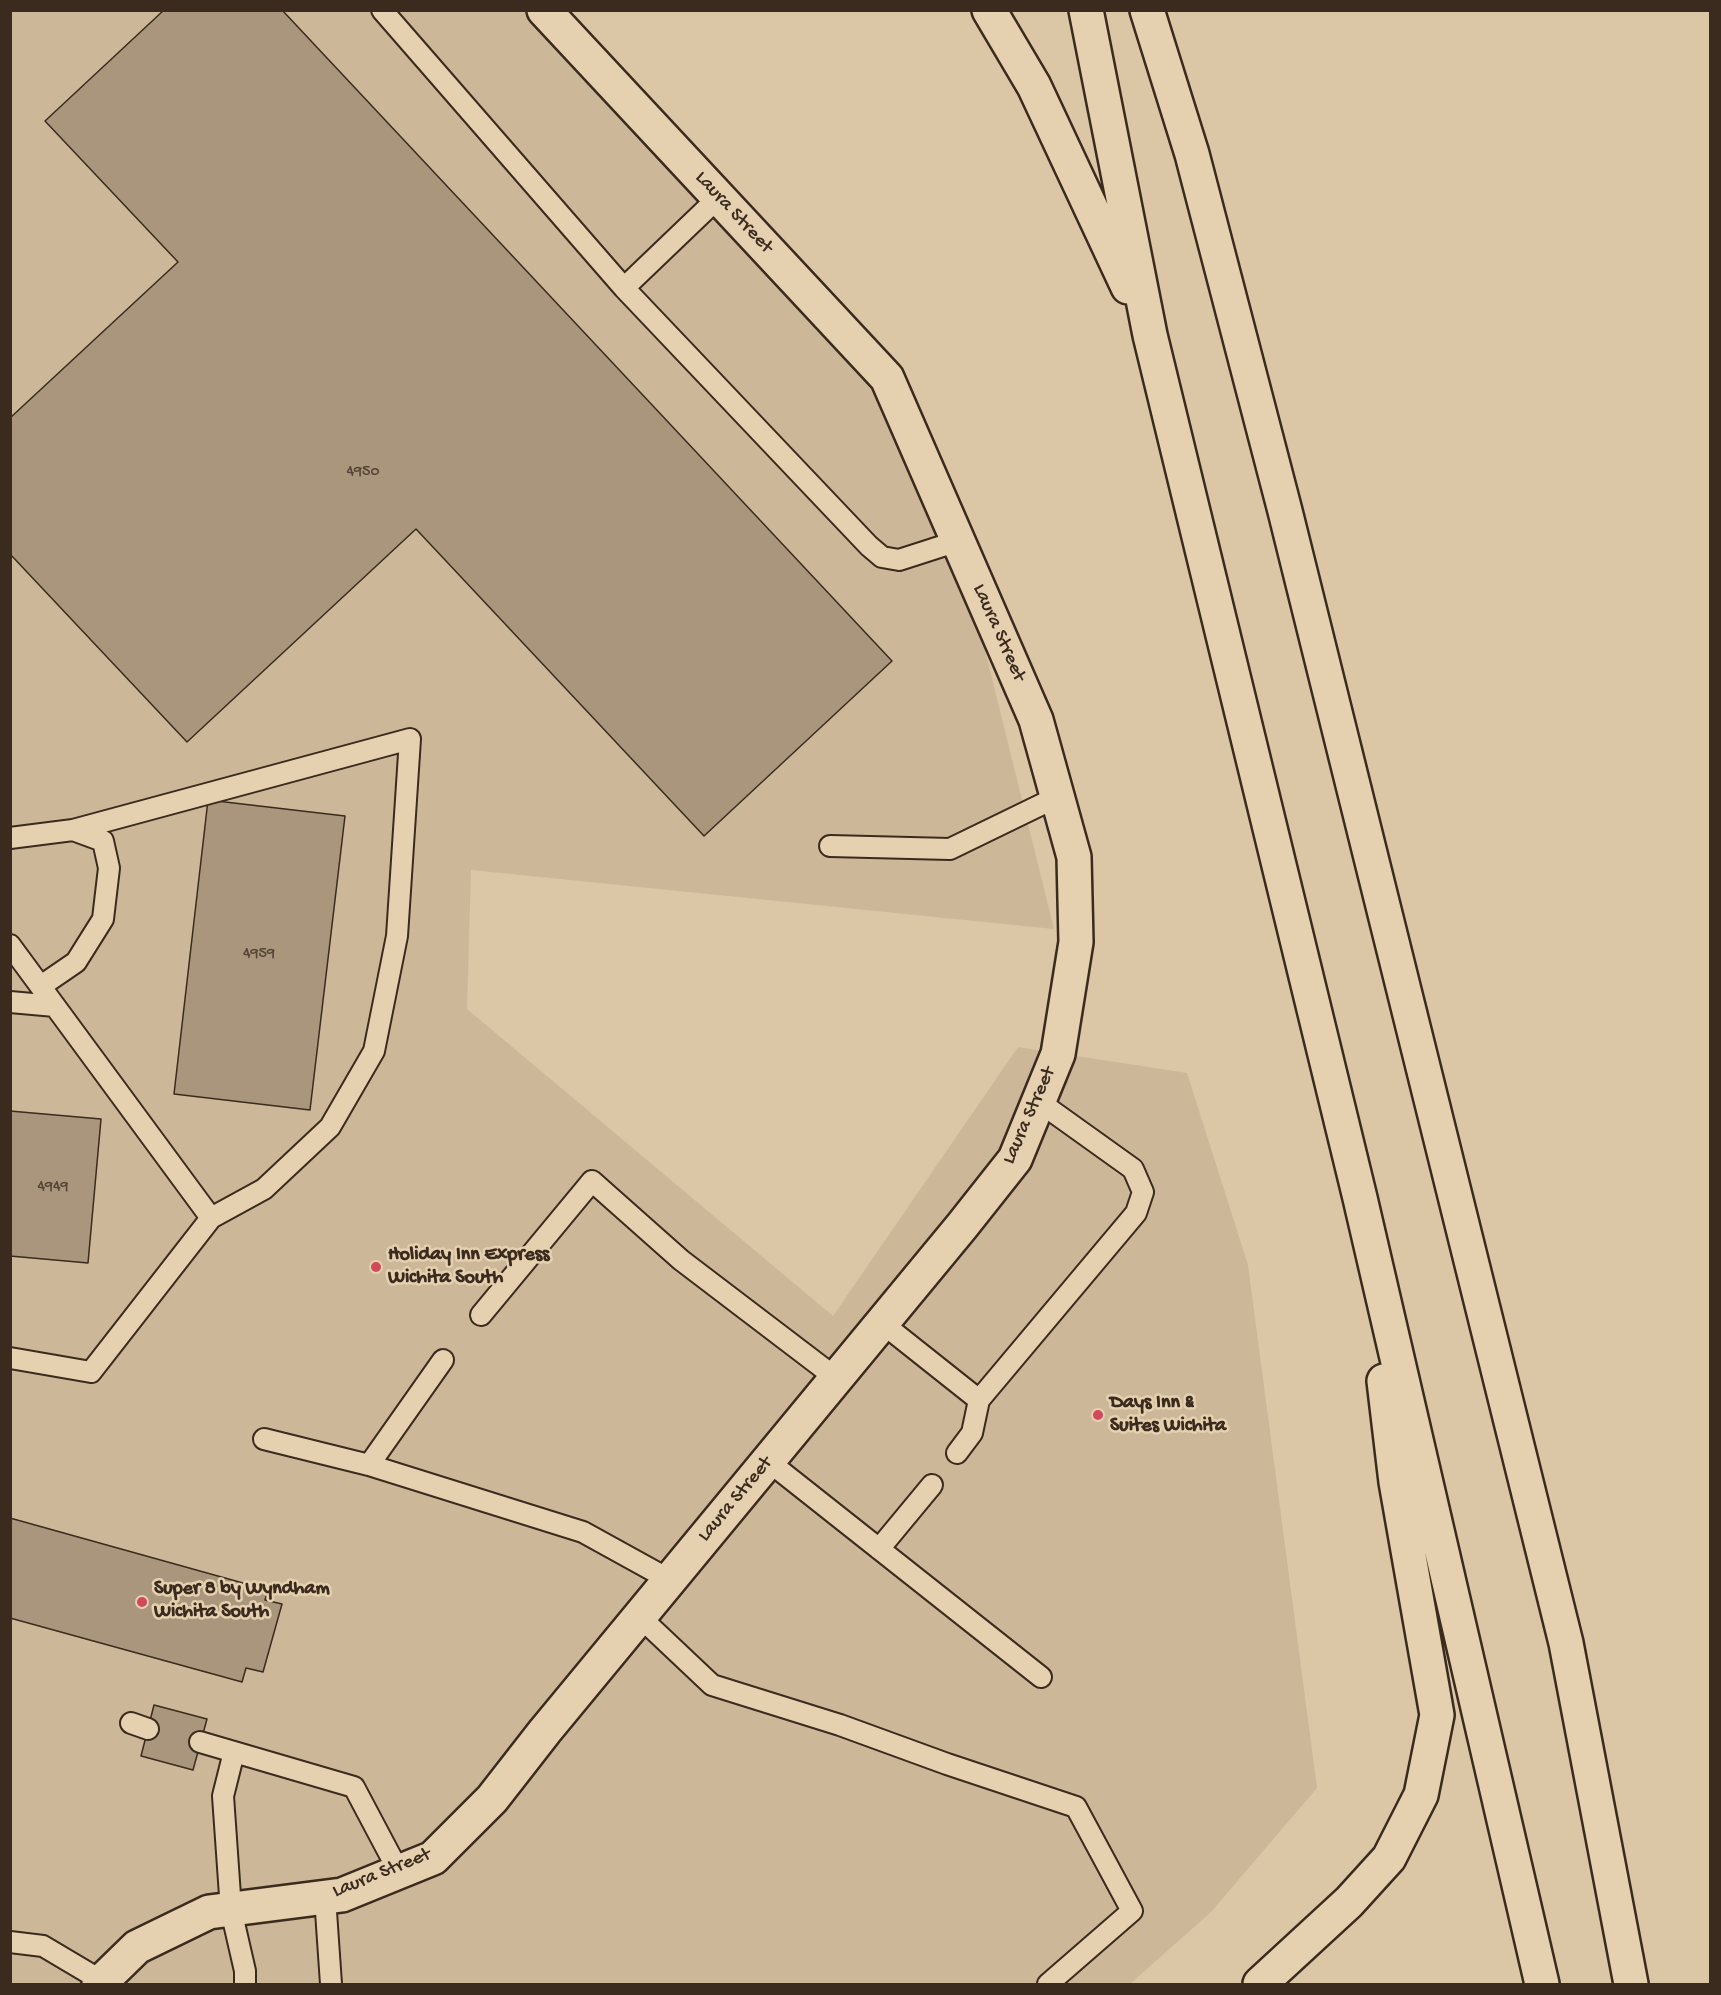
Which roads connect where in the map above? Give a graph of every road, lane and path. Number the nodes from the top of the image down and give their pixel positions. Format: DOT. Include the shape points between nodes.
graph roads {
  1 [pos="382,10"];
  2 [pos="544,10"];
  3 [pos="989,10"];
  4 [pos="1086,10"];
  5 [pos="1147,10"];
  6 [pos="1171,10"];
  7 [pos="1192,154"];
  8 [pos="719,197"];
  9 [pos="624,288"];
  10 [pos="1150,334"];
  11 [pos="958,541"];
  12 [pos="1058,797"];
  13 [pos="73,830"];
  14 [pos="10,838"];
  15 [pos="830,846"];
  16 [pos="10,945"];
  17 [pos="41,986"];
  18 [pos="10,1002"];
  19 [pos="55,1006"];
  20 [pos="1038,1101"];
  21 [pos="1360,1198"];
  22 [pos="211,1218"];
  23 [pos="481,1315"];
  24 [pos="882,1323"];
  25 [pos="10,1358"];
  26 [pos="443,1360"];
  27 [pos="836,1378"];
  28 [pos="979,1400"];
  29 [pos="264,1439"];
  30 [pos="957,1453"];
  31 [pos="768,1461"];
  32 [pos="369,1465"];
  33 [pos="932,1485"];
  34 [pos="879,1549"];
  35 [pos="670,1580"];
  36 [pos="640,1617"];
  37 [pos="1041,1677"];
  38 [pos="201,1742"];
  39 [pos="234,1752"];
  40 [pos="399,1872"];
  41 [pos="325,1897"];
  42 [pos="231,1910"];
  43 [pos="10,1942"];
  44 [pos="101,1983"];
  45 [pos="245,1984"];
  46 [pos="331,1984"];
  47 [pos="1048,1984"];
  48 [pos="1260,1984"];
  49 [pos="1542,1984"];
  50 [pos="1631,1984"];
  1 -- 9 [label="lane"];
  2 -- 8 [label="main road, Laura Street"];
  3 -- 10 [label="main road" via="1034,86"];
  4 -- 10 [label="main road"];
  5 -- 7 [label="main road"];
  6 -- 7 [label="main road"];
  7 -- 50 [label="main road" via="1285,511 1566,1643"];
  8 -- 9 [label="lane"];
  8 -- 11 [label="main road, Laura Street" via="887,378"];
  9 -- 11 [label="lane" via="882,557 898,560"];
  10 -- 21 [label="main road"];
  11 -- 12 [label="main road, Laura Street" via="1036,720"];
  12 -- 15 [label="lane" via="950,849"];
  12 -- 20 [label="main road, Laura Street" via="1074,857 1076,942 1058,1054"];
  13 -- 14 [label="lane"];
  13 -- 17 [label="lane" via="103,841 109,868 103,919 76,962"];
  13 -- 22 [label="lane" via="410,739 397,936 374,1051 330,1127 264,1189"];
  16 -- 17 [label="lane"];
  17 -- 19 [label="lane"];
  18 -- 19 [label="lane"];
  19 -- 22 [label="lane"];
  20 -- 24 [label="main road, Laura Street" via="1015,1159"];
  20 -- 28 [label="lane" via="1133,1169 1143,1192 1136,1213"];
  21 -- 48 [label="main road" via="1396,1482 1437,1715 1421,1795 1389,1858 1349,1902"];
  21 -- 49 [label="main road"];
  22 -- 25 [label="lane" via="91,1372"];
  23 -- 27 [label="lane" via="592,1181 681,1260"];
  24 -- 27 [label="main road, Laura Street"];
  24 -- 28 [label="lane"];
  26 -- 32 [label="lane"];
  27 -- 31 [label="main road, Laura Street"];
  28 -- 30 [label="lane" via="972,1433"];
  29 -- 32 [label="lane"];
  31 -- 34 [label="lane"];
  31 -- 35 [label="main road, Laura Street"];
  32 -- 35 [label="lane" via="583,1532"];
  33 -- 34 [label="lane"];
  34 -- 37 [label="lane"];
  35 -- 36 [label="main road, Laura Street"];
  36 -- 40 [label="main road, Laura Street" via="492,1799 433,1858"];
  36 -- 47 [label="lane" via="712,1686 840,1725 1076,1807 1132,1911"];
  38 -- 39 [label="lane"];
  39 -- 40 [label="lane" via="354,1787"];
  39 -- 42 [label="lane" via="223,1796"];
  40 -- 41 [label="main road, Laura Street" via="342,1895"];
  41 -- 42 [label="main road, Laura Street"];
  41 -- 46 [label="lane"];
  42 -- 44 [label="main road, Laura Street" via="209,1912 137,1947"];
  42 -- 45 [label="lane"];
  43 -- 44 [label="lane" via="44,1946"];
}
